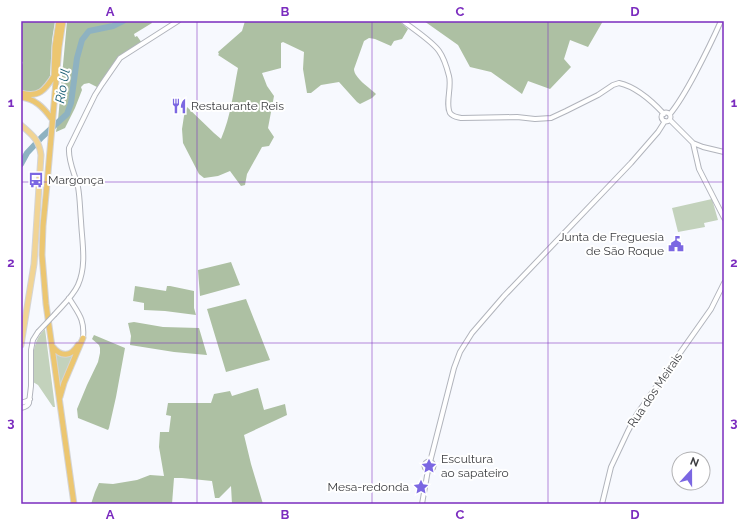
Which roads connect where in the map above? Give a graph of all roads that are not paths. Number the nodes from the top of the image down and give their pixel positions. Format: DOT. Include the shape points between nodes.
graph roads {
  1 [pos="58,21"];
  2 [pos="63,21"];
  3 [pos="178,21"];
  4 [pos="403,21"];
  5 [pos="722,21"];
  6 [pos="54,76"];
  7 [pos="21,93"];
  8 [pos="21,97"];
  9 [pos="664,114"];
  10 [pos="670,114"];
  11 [pos="52,118"];
  12 [pos="670,120"];
  13 [pos="665,122"];
  14 [pos="21,125"];
  15 [pos="50,141"];
  16 [pos="693,143"];
  17 [pos="703,147"];
  18 [pos="696,152"];
  19 [pos="724,152"];
  20 [pos="724,218"];
  21 [pos="724,283"];
  22 [pos="69,298"];
  23 [pos="64,304"];
  24 [pos="75,309"];
  25 [pos="83,338"];
  26 [pos="21,345"];
  27 [pos="52,346"];
  28 [pos="30,398"];
  29 [pos="59,400"];
  30 [pos="21,403"];
  31 [pos="21,408"];
  32 [pos="72,504"];
  33 [pos="422,504"];
  34 [pos="602,504"];
  1 -- 6 [label="highway"];
  2 -- 11 [label="highway"];
  3 -- 22 [label="street" via="120,58 95,95 69,148 79,196 83,267 79,283"];
  4 -- 9 [label="street" via="439,51 449,75 448,105 450,113 455,117 551,118 619,83 648,99"];
  5 -- 10 [label="street" via="688,88"];
  6 -- 7 [label="highway" via="44,90 30,95"];
  6 -- 11 [label="highway"];
  8 -- 11 [label="highway" via="36,102"];
  9 -- 10 [label="street"];
  9 -- 13 [label="street" via="662,118"];
  10 -- 12 [label="street"];
  11 -- 15 [label="highway"];
  12 -- 13 [label="street"];
  12 -- 16 [label="street"];
  13 -- 33 [label="street" via="631,163 472,333 454,368 430,462 433,467 428,470"];
  14 -- 26 [label="main road" via="40,145 41,155 34,264"];
  15 -- 27 [label="highway" via="42,255"];
  15 -- 32 [label="highway" via="41,226 41,267 44,309"];
  16 -- 17 [label="street"];
  16 -- 18 [label="street"];
  17 -- 18 [label="street"];
  17 -- 19 [label="street"];
  18 -- 20 [label="street" via="699,169"];
  21 -- 34 [label="street, Rua dos Meirais" via="711,309 637,414 611,467"];
  22 -- 23 [label="street"];
  22 -- 24 [label="street"];
  23 -- 24 [label="street"];
  23 -- 28 [label="street, bridge" via="33,340"];
  24 -- 25 [label="street" via="83,322"];
  25 -- 27 [label="highway" via="77,348 69,354 57,352"];
  25 -- 29 [label="highway"];
  27 -- 29 [label="highway"];
  28 -- 30 [label="street"];
  28 -- 31 [label="street" via="28,405"];
  29 -- 32 [label="highway"];
}
